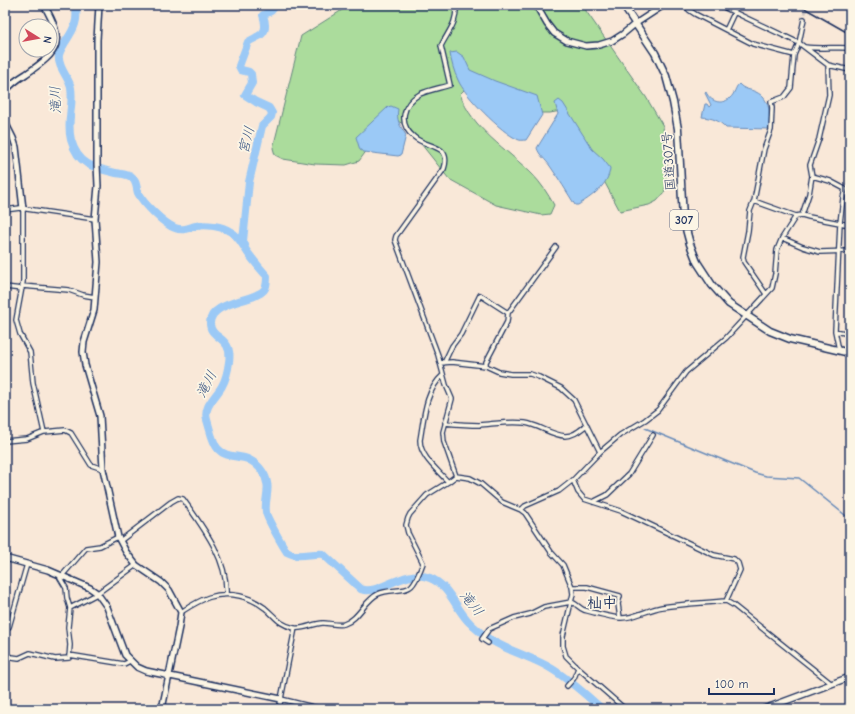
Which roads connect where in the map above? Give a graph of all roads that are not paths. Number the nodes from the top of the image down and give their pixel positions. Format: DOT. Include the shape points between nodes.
graph roads {
  1 [pos="44,5"];
  2 [pos="99,5"];
  3 [pos="456,5"];
  4 [pos="536,5"];
  5 [pos="623,5"];
  6 [pos="664,5"];
  7 [pos="685,5"];
  8 [pos="719,5"];
  9 [pos="734,13"];
  10 [pos="804,20"];
  11 [pos="635,24"];
  12 [pos="726,30"];
  13 [pos="799,43"];
  14 [pos="803,47"];
  15 [pos="850,48"];
  16 [pos="794,55"];
  17 [pos="828,65"];
  18 [pos="850,70"];
  19 [pos="5,92"];
  20 [pos="5,122"];
  21 [pos="812,176"];
  22 [pos="754,201"];
  23 [pos="23,209"];
  24 [pos="5,210"];
  25 [pos="802,215"];
  26 [pos="796,216"];
  27 [pos="95,219"];
  28 [pos="840,223"];
  29 [pos="850,225"];
  30 [pos="782,238"];
  31 [pos="556,247"];
  32 [pos="838,251"];
  33 [pos="850,251"];
  34 [pos="5,287"];
  35 [pos="22,288"];
  36 [pos="766,294"];
  37 [pos="95,297"];
  38 [pos="508,313"];
  39 [pos="746,316"];
  40 [pos="835,331"];
  41 [pos="850,334"];
  42 [pos="840,351"];
  43 [pos="850,353"];
  44 [pos="442,363"];
  45 [pos="486,366"];
  46 [pos="443,375"];
  47 [pos="445,423"];
  48 [pos="587,425"];
  49 [pos="44,432"];
  50 [pos="653,435"];
  51 [pos="5,441"];
  52 [pos="600,452"];
  53 [pos="103,469"];
  54 [pos="456,476"];
  55 [pos="573,480"];
  56 [pos="448,482"];
  57 [pos="593,502"];
  58 [pos="521,510"];
  59 [pos="119,539"];
  60 [pos="5,558"];
  61 [pos="27,564"];
  62 [pos="136,565"];
  63 [pos="62,576"];
  64 [pos="572,587"];
  65 [pos="97,593"];
  66 [pos="226,594"];
  67 [pos="726,601"];
  68 [pos="571,602"];
  69 [pos="70,608"];
  70 [pos="180,612"];
  71 [pos="620,618"];
  72 [pos="5,627"];
  73 [pos="295,628"];
  74 [pos="488,643"];
  75 [pos="69,655"];
  76 [pos="5,656"];
  77 [pos="130,661"];
  78 [pos="578,668"];
  79 [pos="169,676"];
  80 [pos="850,677"];
  81 [pos="832,684"];
  82 [pos="567,685"];
  83 [pos="281,700"];
  84 [pos="162,709"];
  85 [pos="279,709"];
  86 [pos="321,709"];
  87 [pos="625,709"];
  88 [pos="764,709"];
  1 -- 19 [label="street" via="55,28 53,51 43,62 11,84"];
  2 -- 27 [label="street" via="98,186"];
  3 -- 44 [label="street" via="455,21 441,46 450,85 416,97 406,109 404,120 415,138 442,152 446,160 444,169 395,240"];
  4 -- 11 [label="street" via="554,33 581,46 612,41"];
  5 -- 11 [label="highway, 国道307号 / 307"];
  6 -- 11 [label="street"];
  7 -- 12 [label="street" via="695,14"];
  8 -- 9 [label="street"];
  9 -- 12 [label="street"];
  9 -- 13 [label="street"];
  10 -- 13 [label="street"];
  11 -- 39 [label="highway, 国道307号 / 307" via="655,53 666,76 673,102 678,129 683,218 690,244 697,262 712,285 729,304"];
  12 -- 16 [label="street" via="753,44"];
  13 -- 14 [label="street"];
  13 -- 16 [label="street"];
  14 -- 15 [label="street"];
  14 -- 17 [label="street"];
  16 -- 22 [label="street" via="791,88 784,97 771,102 771,130 764,149"];
  17 -- 18 [label="street"];
  17 -- 21 [label="street" via="829,95 819,139 810,164"];
  20 -- 23 [label="street" via="16,147"];
  21 -- 25 [label="street"];
  21 -- 28 [label="street" via="845,189"];
  22 -- 26 [label="street"];
  22 -- 36 [label="street" via="743,257"];
  23 -- 24 [label="street"];
  23 -- 27 [label="street"];
  23 -- 35 [label="street"];
  25 -- 26 [label="street"];
  25 -- 28 [label="street"];
  26 -- 30 [label="street"];
  27 -- 37 [label="street" via="98,262"];
  28 -- 29 [label="street"];
  28 -- 32 [label="street"];
  30 -- 32 [label="street" via="820,252"];
  30 -- 36 [label="street" via="777,250 773,284"];
  31 -- 38 [label="street"];
  32 -- 33 [label="street"];
  32 -- 40 [label="street"];
  34 -- 35 [label="street"];
  35 -- 37 [label="street" via="69,290"];
  35 -- 49 [label="street" via="16,320 30,352 33,383"];
  36 -- 39 [label="street"];
  37 -- 53 [label="street" via="83,352 100,416"];
  38 -- 44 [label="street" via="480,296 461,334"];
  38 -- 45 [label="street" via="507,322"];
  39 -- 42 [label="highway, 国道307号 / 307" via="783,336"];
  39 -- 52 [label="street" via="726,338 686,372 658,410"];
  40 -- 41 [label="street"];
  40 -- 42 [label="street"];
  42 -- 43 [label="highway, 国道307号 / 307"];
  44 -- 45 [label="street"];
  44 -- 46 [label="street"];
  45 -- 48 [label="street" via="499,372 530,374 561,388 574,400"];
  46 -- 47 [label="street" via="452,399"];
  46 -- 56 [label="street" via="431,390 427,401 420,446 434,468"];
  47 -- 48 [label="street" via="525,423 566,436"];
  47 -- 54 [label="street" via="444,442"];
  48 -- 52 [label="street"];
  49 -- 51 [label="street" via="27,439"];
  49 -- 53 [label="street" via="69,431 91,465"];
  50 -- 57 [label="street" via="629,474 607,495"];
  52 -- 55 [label="street"];
  53 -- 59 [label="street"];
  54 -- 56 [label="street"];
  54 -- 58 [label="street" via="470,478 502,502"];
  55 -- 57 [label="street" via="584,499"];
  55 -- 58 [label="street" via="559,491"];
  56 -- 73 [label="street" via="427,494 408,518 408,533 423,564 410,587 377,594 349,622 342,625 323,623"];
  57 -- 67 [label="street" via="621,511 714,555 734,559 740,570"];
  58 -- 64 [label="street" via="563,565"];
  59 -- 62 [label="street"];
  59 -- 63 [label="street" via="86,548"];
  59 -- 66 [label="street" via="171,502 178,498 183,499 203,528 221,562"];
  60 -- 61 [label="street"];
  61 -- 63 [label="street"];
  61 -- 72 [label="street" via="9,627"];
  62 -- 65 [label="street"];
  62 -- 70 [label="street" via="169,590"];
  63 -- 65 [label="street"];
  63 -- 69 [label="street" via="60,578 66,588"];
  64 -- 68 [label="street"];
  64 -- 71 [label="street" via="587,587 620,596"];
  65 -- 69 [label="street"];
  65 -- 77 [label="street" via="107,607 120,644"];
  66 -- 70 [label="street" via="217,594"];
  66 -- 73 [label="street" via="255,602 265,608 274,619"];
  67 -- 71 [label="street" via="662,607"];
  67 -- 81 [label="street"];
  68 -- 71 [label="street" via="585,610"];
  68 -- 74 [label="street" via="544,607 488,630 482,639"];
  68 -- 78 [label="street" via="563,646 566,656"];
  69 -- 75 [label="street"];
  70 -- 79 [label="street"];
  73 -- 83 [label="street"];
  75 -- 76 [label="street" via="69,658 59,660 30,653 19,658"];
  75 -- 77 [label="street" via="124,664"];
  77 -- 79 [label="street" via="146,671"];
  78 -- 82 [label="street" via="574,678"];
  78 -- 87 [label="street"];
  79 -- 83 [label="street"];
  79 -- 84 [label="street"];
  80 -- 81 [label="main road"];
  81 -- 88 [label="main road"];
  83 -- 85 [label="street"];
  83 -- 86 [label="street"];
}
